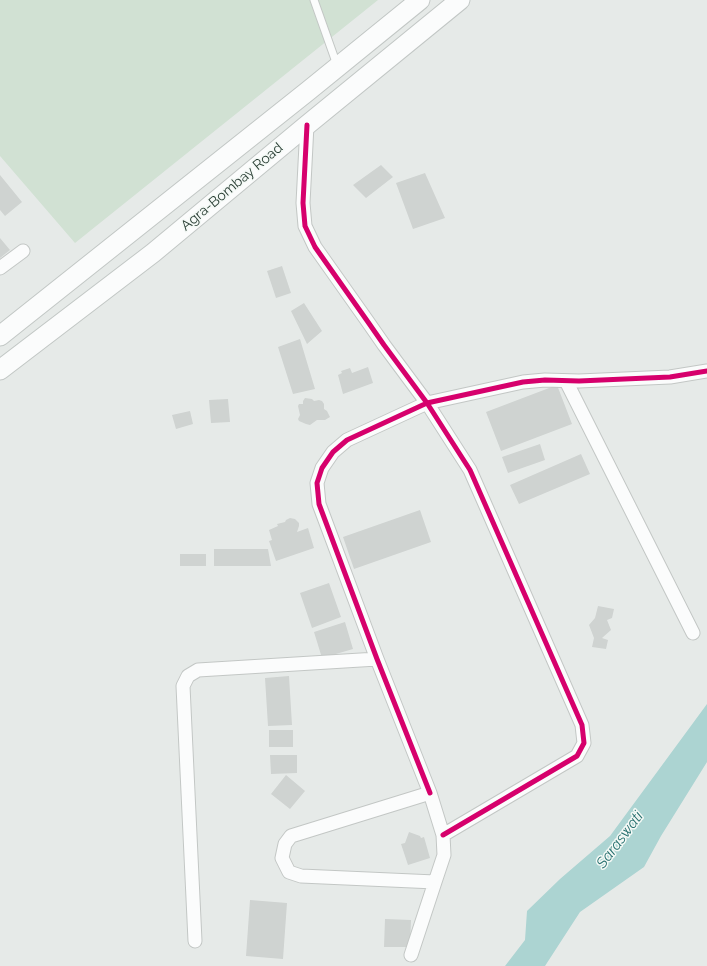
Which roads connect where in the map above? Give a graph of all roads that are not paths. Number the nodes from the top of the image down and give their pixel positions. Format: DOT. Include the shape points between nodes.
graph roads {
  1 [pos="314,0"];
  2 [pos="420,0"];
  3 [pos="460,0"];
  4 [pos="338,67"];
  5 [pos="307,125"];
  6 [pos="23,250"];
  7 [pos="0,268"];
  8 [pos="0,336"];
  9 [pos="0,370"];
  10 [pos="707,370"];
  11 [pos="566,381"];
  12 [pos="427,403"];
  13 [pos="693,632"];
  14 [pos="377,659"];
  15 [pos="430,792"];
  16 [pos="443,835"];
  17 [pos="435,882"];
  18 [pos="195,941"];
  19 [pos="411,955"];
  1 -- 4 [label="lane"];
  2 -- 4 [label="main road, Agra-Bombay Road"];
  3 -- 5 [label="main road, Agra-Bombay Road"];
  4 -- 8 [label="main road, Agra-Bombay Road"];
  5 -- 9 [label="main road, Agra-Bombay Road" via="153,253"];
  5 -- 12 [label="street" via="303,203 305,226 315,247"];
  6 -- 7 [label="street"];
  10 -- 11 [label="street" via="670,378"];
  11 -- 12 [label="street" via="523,382"];
  11 -- 13 [label="street"];
  12 -- 14 [label="street" via="347,440 332,452 322,468 318,483 319,504"];
  12 -- 16 [label="street" via="470,470 582,725 584,743 577,756"];
  14 -- 15 [label="street"];
  14 -- 18 [label="street" via="198,670 188,676 183,686"];
  15 -- 16 [label="street"];
  15 -- 17 [label="street" via="291,836 285,844 282,858 289,872 301,876"];
  16 -- 17 [label="street" via="444,855"];
  17 -- 19 [label="street"];
}
